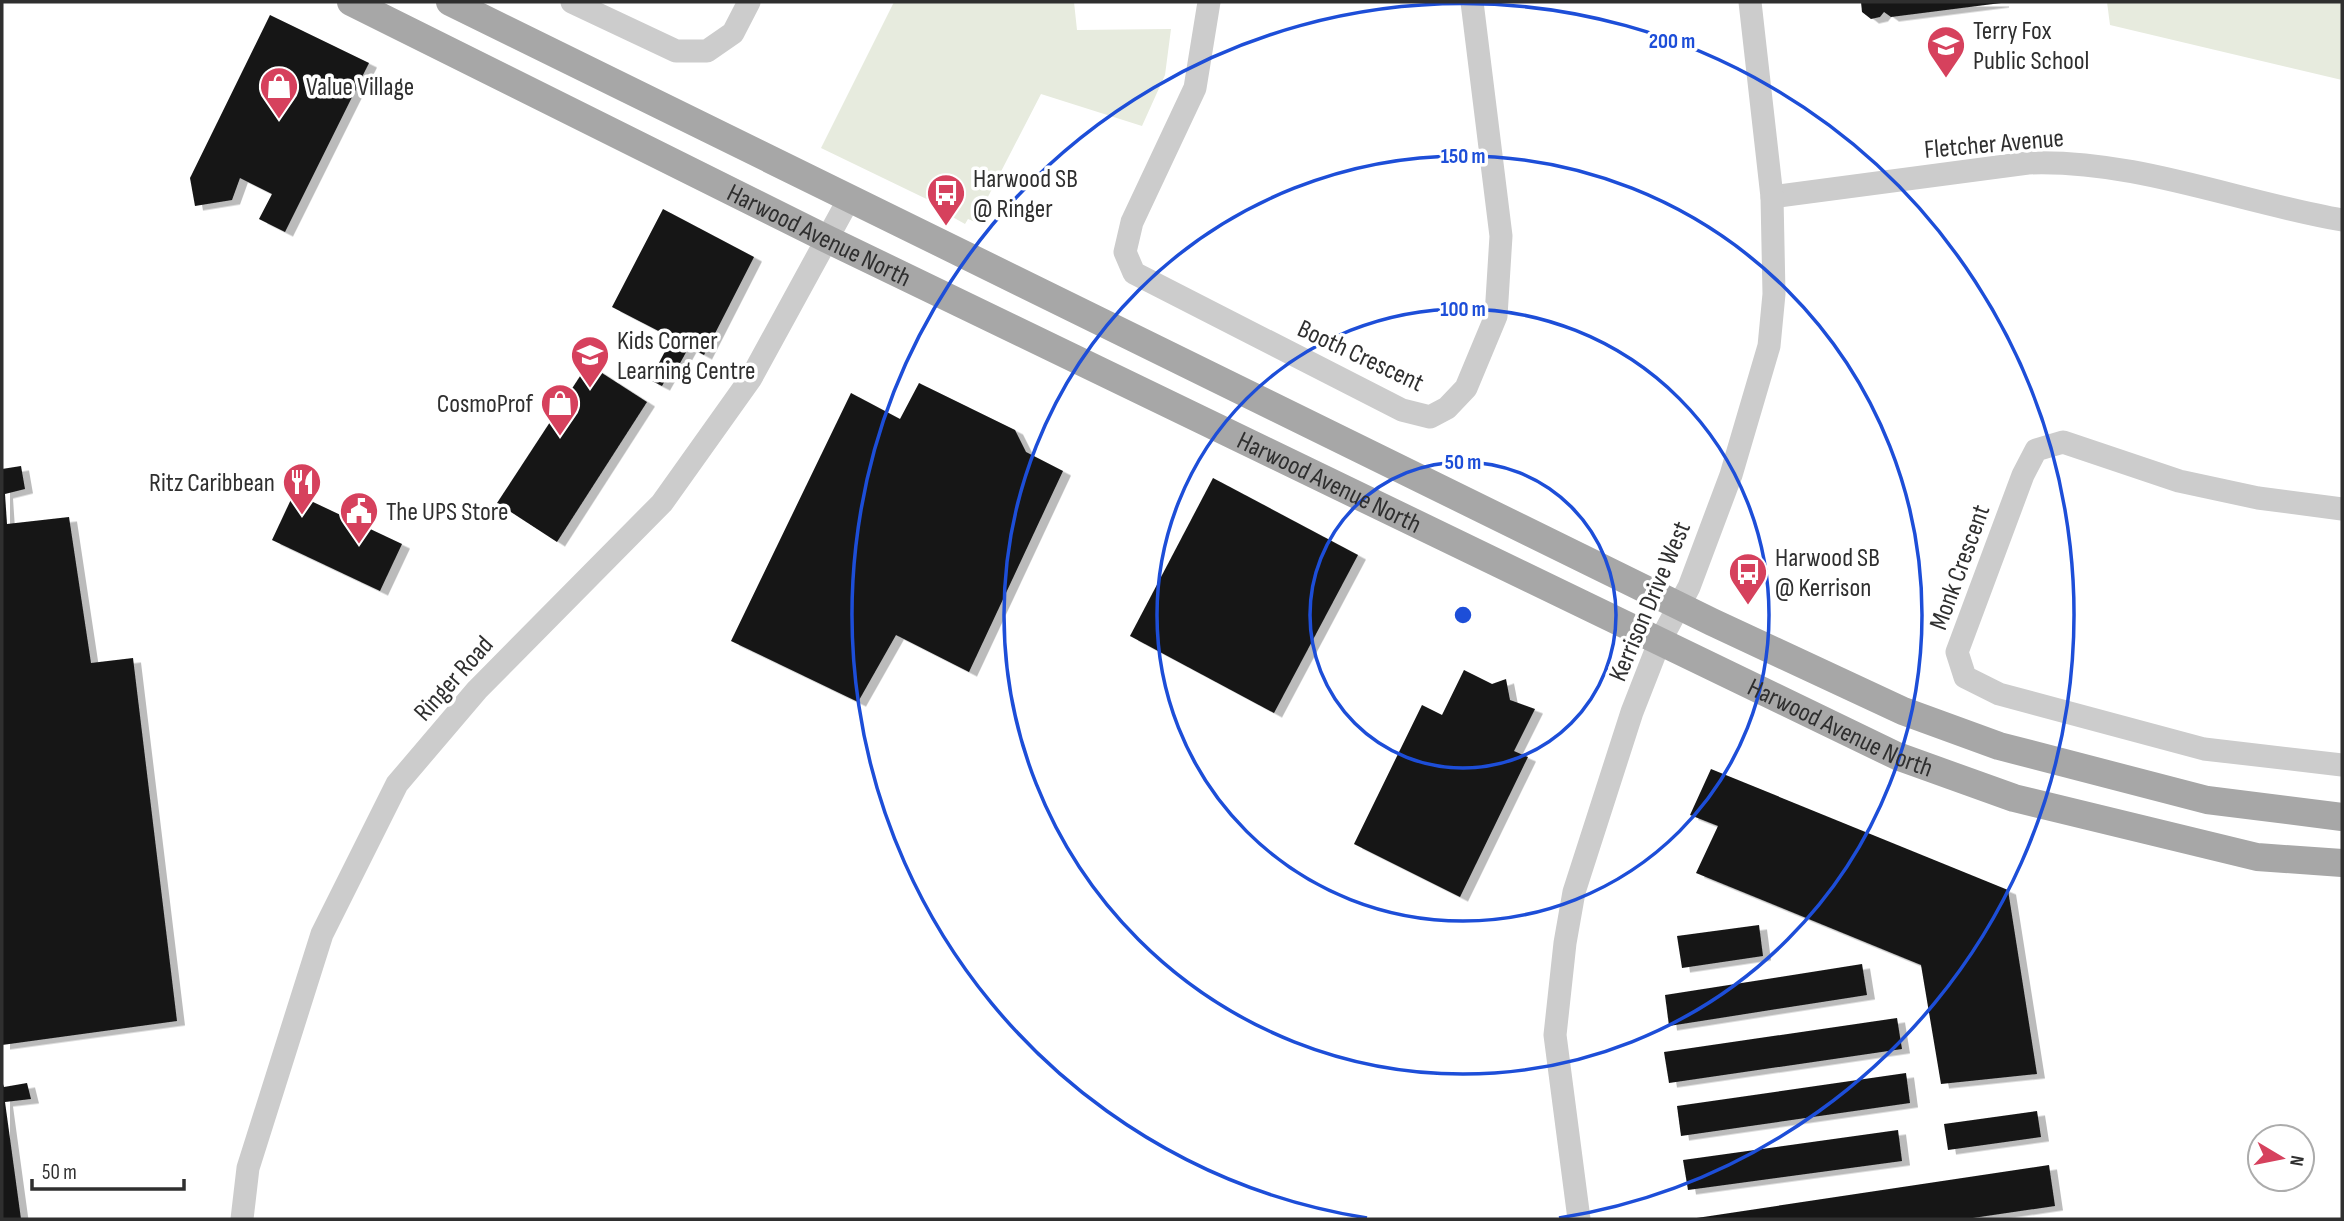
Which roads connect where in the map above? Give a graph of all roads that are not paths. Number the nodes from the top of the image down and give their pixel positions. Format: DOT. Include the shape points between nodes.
graph roads {
  1 [pos="351,2"];
  2 [pos="450,2"];
  3 [pos="572,2"];
  4 [pos="749,2"];
  5 [pos="1209,2"];
  6 [pos="1472,2"];
  7 [pos="1750,2"];
  8 [pos="850,197"];
  9 [pos="1772,197"];
  10 [pos="2342,220"];
  11 [pos="827,239"];
  12 [pos="2342,509"];
  13 [pos="1679,605"];
  14 [pos="1659,643"];
  15 [pos="2342,765"];
  16 [pos="2342,817"];
  17 [pos="2342,863"];
  18 [pos="242,1219"];
  19 [pos="1579,1219"];
  1 -- 11 [label="main road, Harwood Avenue North"];
  2 -- 8 [label="main road, Harwood Avenue North"];
  3 -- 4 [label="street" via="676,51 706,51 733,33"];
  5 -- 6 [label="street, Booth Crescent" via="1195,88 1132,222 1125,252 1134,273 1402,410 1430,417 1447,408 1466,388 1496,316 1501,236"];
  7 -- 9 [label="street, Kerrison Drive West"];
  8 -- 11 [label="street, Ringer Road"];
  8 -- 13 [label="main road, Harwood Avenue North"];
  9 -- 10 [label="street, Fletcher Avenue" via="2015,164 2063,162 2136,172"];
  9 -- 13 [label="street, Kerrison Drive West" via="1774,293 1769,346 1731,475"];
  11 -- 14 [label="main road, Harwood Avenue North"];
  11 -- 18 [label="street, Ringer Road" via="751,378 662,503 477,690 397,784 321,934 248,1168"];
  12 -- 15 [label="street, Monk Crescent" via="2179,481 2063,442 2036,450 1957,652 1965,677 1999,694 2204,749"];
  13 -- 14 [label="street, Kerrison Drive West"];
  13 -- 16 [label="main road, Harwood Avenue North" via="1903,711 1999,746 2207,800"];
  14 -- 17 [label="main road, Harwood Avenue North" via="1897,756 2014,798 2258,857"];
  14 -- 19 [label="street, Kerrison Drive West" via="1595,820 1564,943 1555,1035"];
}
